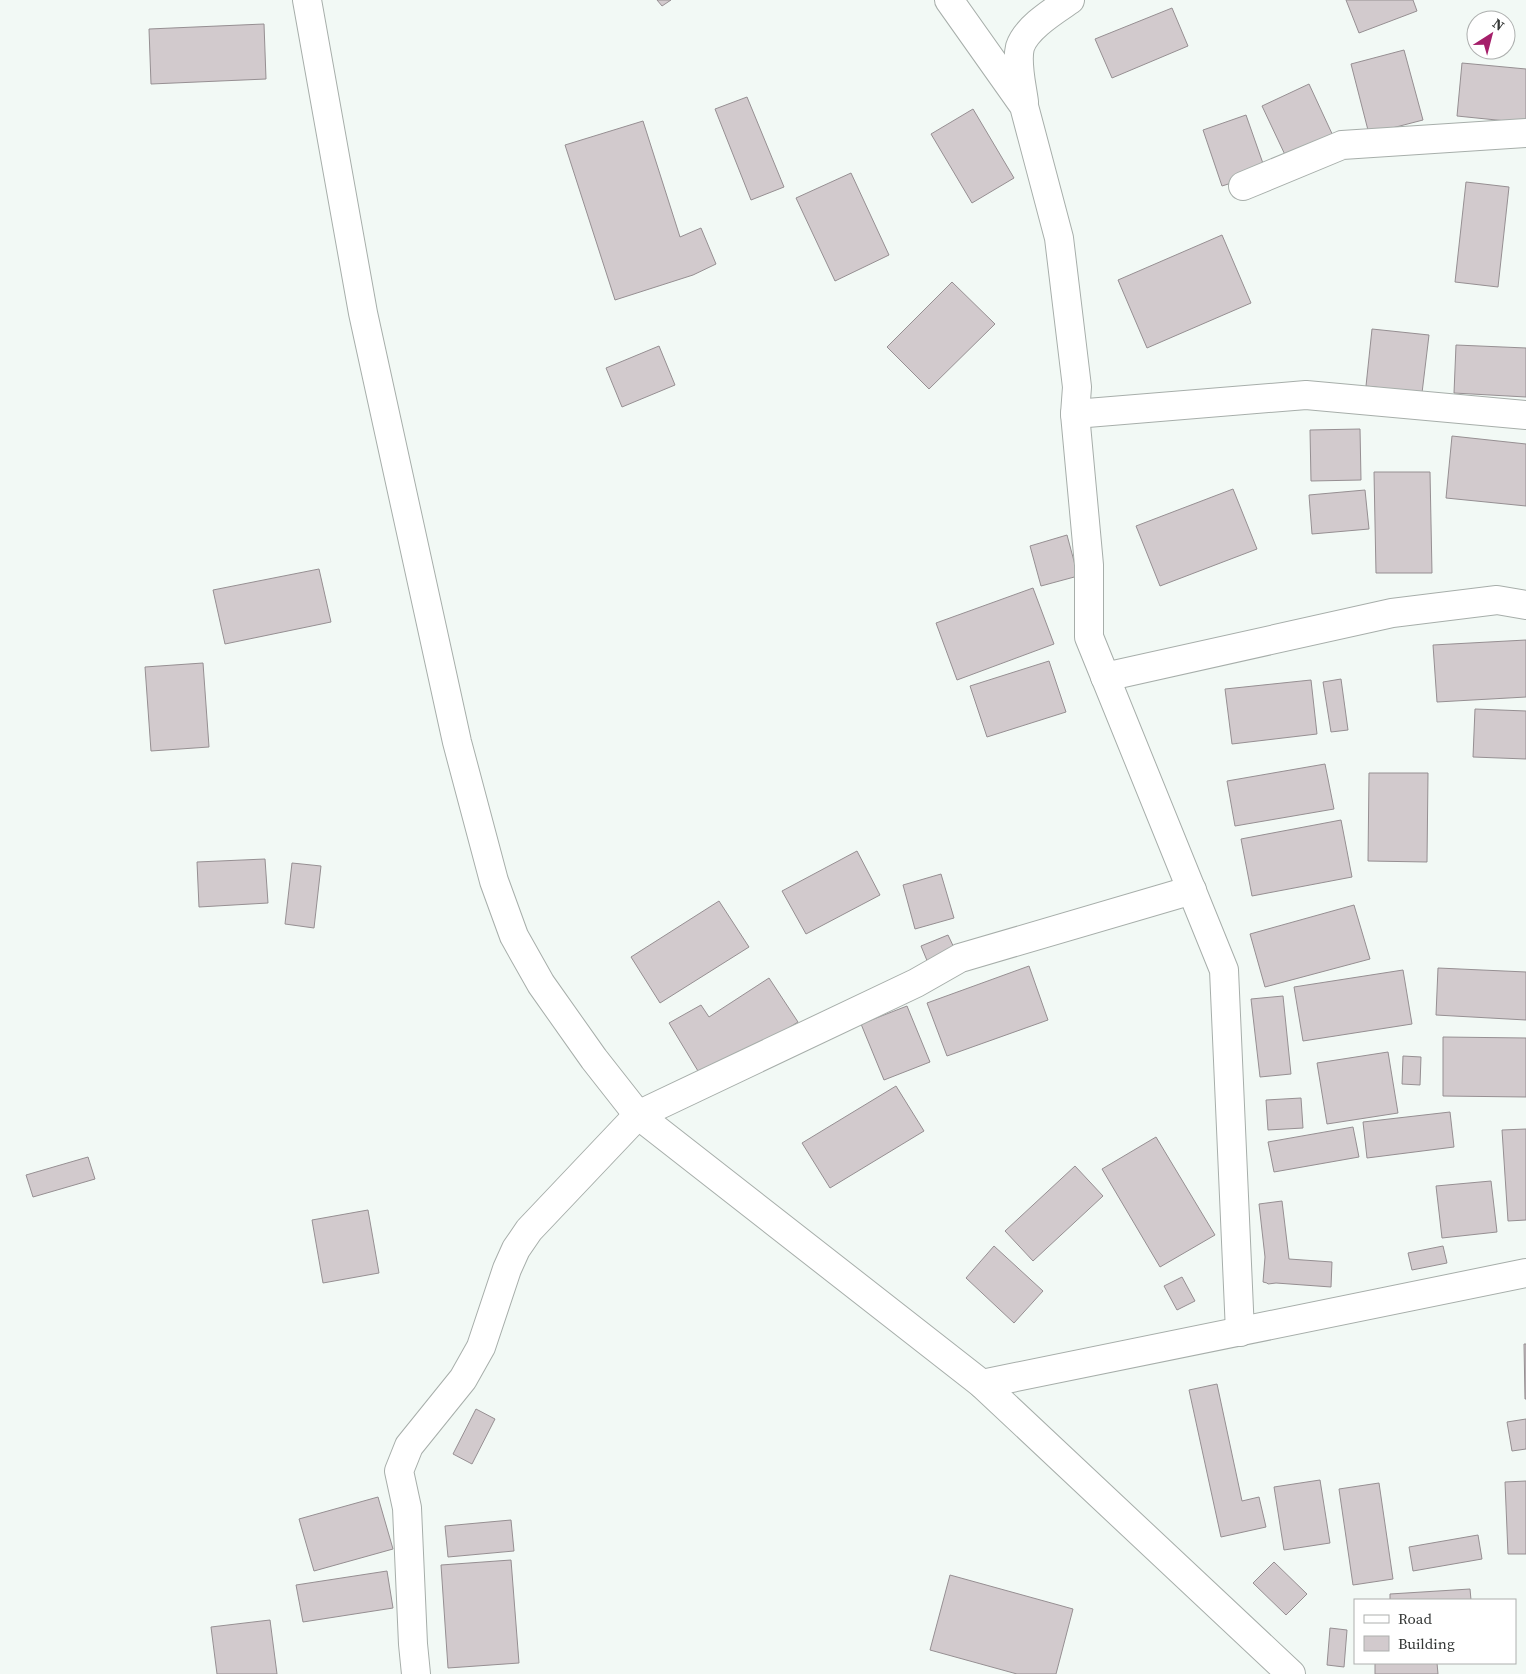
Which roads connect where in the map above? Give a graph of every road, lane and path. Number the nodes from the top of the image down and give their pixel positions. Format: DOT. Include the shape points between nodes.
graph roads {
  1 [pos="307,0"];
  2 [pos="949,0"];
  3 [pos="1070,0"];
  4 [pos="1024,106"];
  5 [pos="1526,133"];
  6 [pos="1243,186"];
  7 [pos="1075,414"];
  8 [pos="1526,415"];
  9 [pos="1526,605"];
  10 [pos="1105,677"];
  11 [pos="1192,890"];
  12 [pos="638,1115"];
  13 [pos="1526,1273"];
  14 [pos="1240,1332"];
  15 [pos="982,1384"];
  16 [pos="416,1674"];
  17 [pos="1291,1674"];
  1 -- 12 [label="street" via="363,313 457,742 494,882 514,936 541,984"];
  2 -- 4 [label="street"];
  3 -- 4 [label="street" via="1035,25 1020,47 1019,71"];
  4 -- 7 [label="street" via="1059,238 1077,387"];
  5 -- 6 [label="street" via="1342,145"];
  7 -- 8 [label="street" via="1306,395"];
  7 -- 10 [label="street" via="1089,564 1089,637"];
  9 -- 10 [label="street" via="1497,600 1392,613"];
  10 -- 11 [label="street"];
  11 -- 12 [label="street" via="960,958 916,983"];
  11 -- 14 [label="street" via="1224,970"];
  12 -- 15 [label="street"];
  12 -- 16 [label="street" via="529,1230 516,1249 481,1347 463,1379 409,1446 402,1463 399,1472 407,1508"];
  13 -- 14 [label="street"];
  14 -- 15 [label="street"];
  15 -- 17 [label="street"];
}
